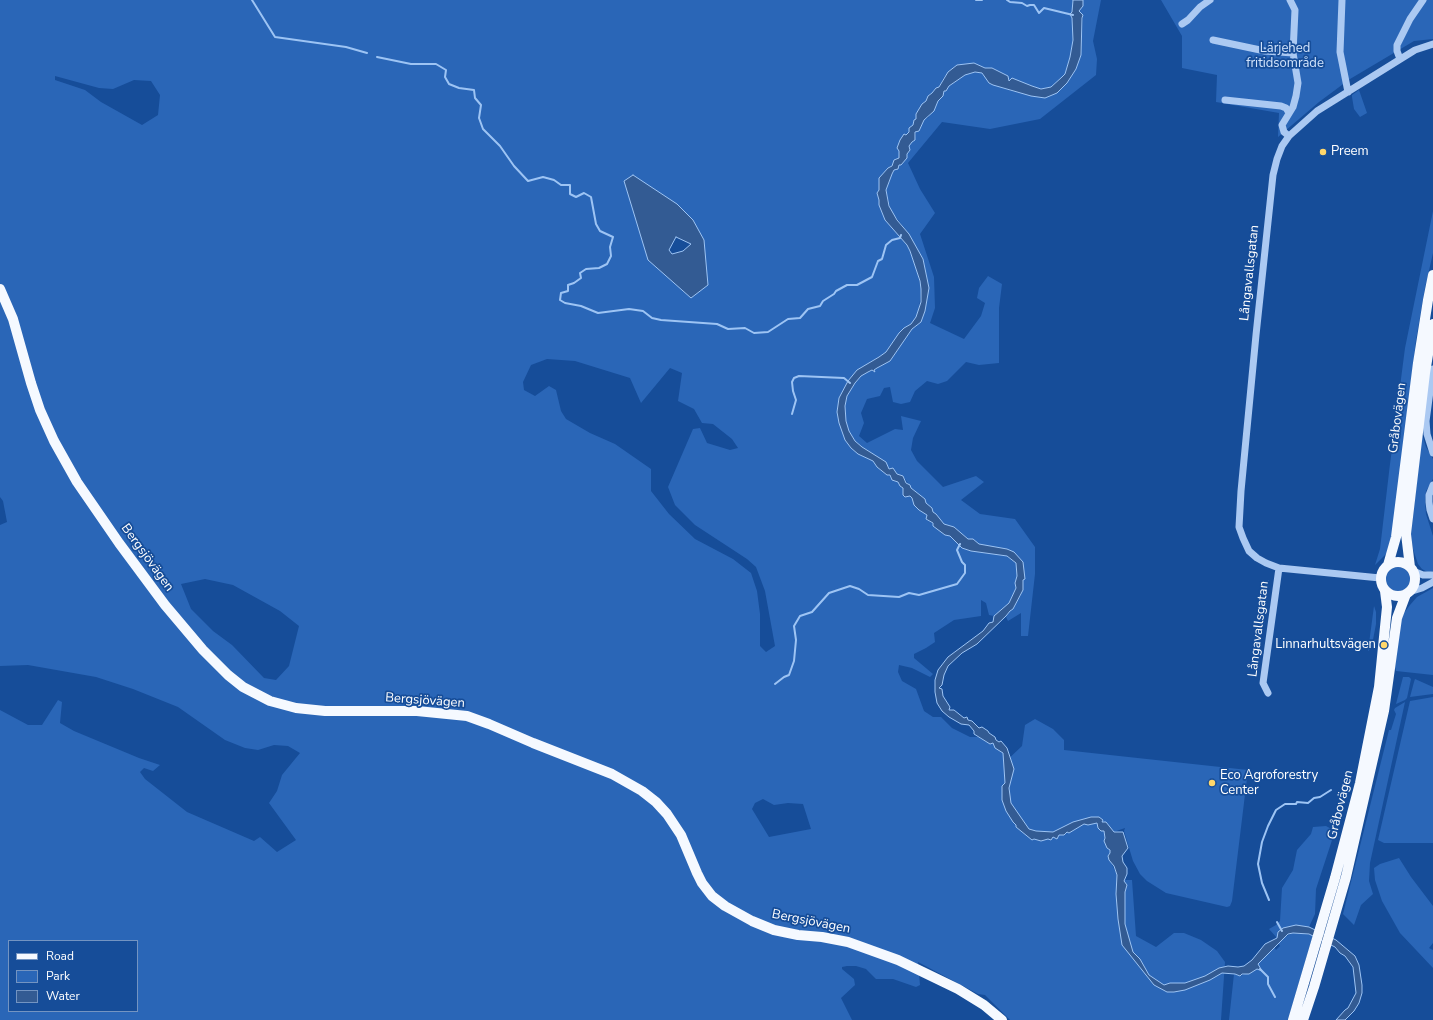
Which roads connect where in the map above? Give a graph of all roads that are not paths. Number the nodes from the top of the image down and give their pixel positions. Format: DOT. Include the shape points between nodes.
graph roads {
  1 [pos="1210,0"];
  2 [pos="1290,0"];
  3 [pos="1342,0"];
  4 [pos="1423,0"];
  5 [pos="1182,24"];
  6 [pos="1213,40"];
  7 [pos="1433,44"];
  8 [pos="1293,53"];
  9 [pos="1400,59"];
  10 [pos="1348,92"];
  11 [pos="1225,100"];
  12 [pos="1289,113"];
  13 [pos="1289,136"];
  14 [pos="1433,275"];
  15 [pos="0,289"];
  16 [pos="1433,324"];
  17 [pos="1433,369"];
  18 [pos="1433,453"];
  19 [pos="1433,485"];
  20 [pos="1433,519"];
  21 [pos="1388,565"];
  22 [pos="1279,568"];
  23 [pos="1411,569"];
  24 [pos="1433,575"];
  25 [pos="1380,578"];
  26 [pos="1433,582"];
  27 [pos="1385,591"];
  28 [pos="1408,593"];
  29 [pos="1268,693"];
  30 [pos="1002,1020"];
  31 [pos="1293,1020"];
  32 [pos="1303,1020"];
  1 -- 5 [label="street"];
  2 -- 8 [label="street" via="1295,10"];
  3 -- 10 [label="street" via="1340,52"];
  4 -- 9 [label="street" via="1410,19 1398,45"];
  6 -- 8 [label="street" via="1265,51"];
  7 -- 9 [label="street, Långavallsgatan"];
  8 -- 12 [label="street" via="1298,83"];
  9 -- 10 [label="street, Långavallsgatan"];
  10 -- 13 [label="street, Långavallsgatan" via="1317,111"];
  11 -- 12 [label="street" via="1281,106"];
  12 -- 13 [label="street" via="1282,129"];
  13 -- 22 [label="street, Långavallsgatan" via="1277,158 1273,175 1253,358 1239,528 1249,551 1261,561"];
  14 -- 21 [label="main road, Gråbovägen" via="1418,363 1396,537"];
  15 -- 30 [label="main road, Bergsjövägen" via="11,315 43,416 77,482 165,605 200,646 239,684 266,700 296,708 325,711 417,711 467,716 606,771 642,791 667,814 681,835 702,884 725,906 774,930 848,942 898,960 958,988"];
  16 -- 23 [label="main road, Gråbovägen" via="1406,534"];
  17 -- 18 [label="street" via="1426,421"];
  19 -- 20 [label="street" via="1429,502"];
  21 -- 23 [label="main road" via="1404,563"];
  21 -- 25 [label="main road, Gråbovägen"];
  22 -- 25 [label="street, Långavallsgatan"];
  22 -- 29 [label="street, Långavallsgatan" via="1263,683"];
  23 -- 24 [label="street" via="1423,575"];
  23 -- 28 [label="main road, Gråbovägen" via="1415,582"];
  25 -- 27 [label="main road, Gråbovägen"];
  26 -- 28 [label="street"];
  27 -- 28 [label="main road" via="1395,596"];
  27 -- 31 [label="main road, Gråbovägen" via="1387,607 1376,707 1360,783"];
  28 -- 32 [label="main road, Gråbovägen" via="1397,618 1384,711 1346,877"];
}
